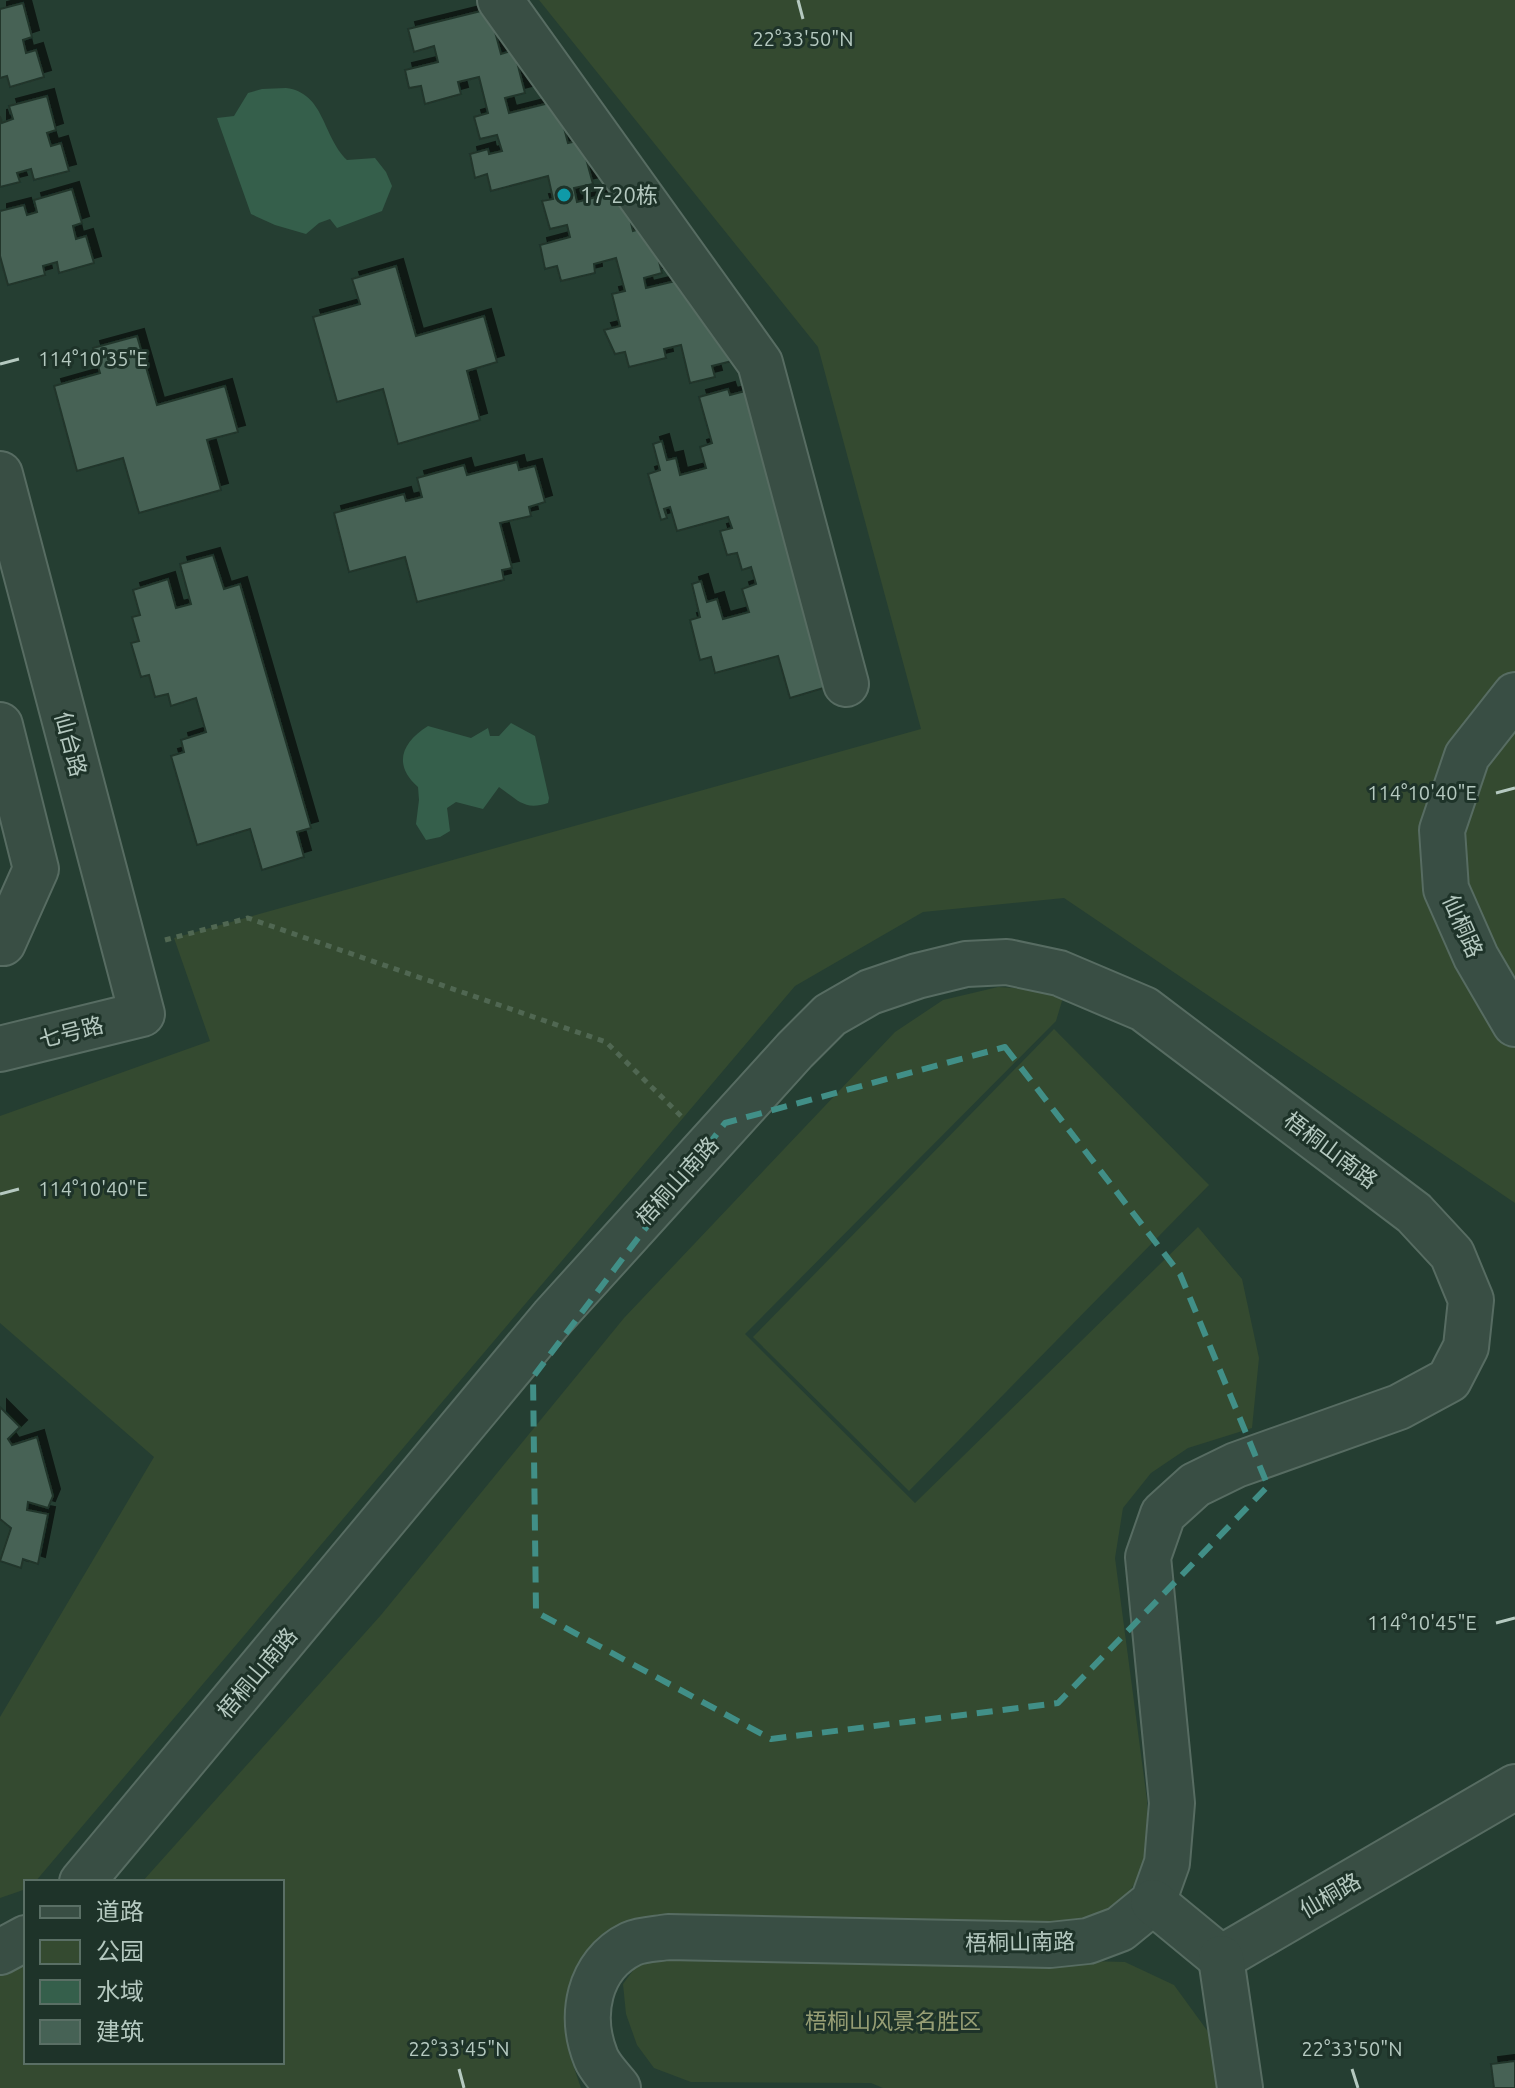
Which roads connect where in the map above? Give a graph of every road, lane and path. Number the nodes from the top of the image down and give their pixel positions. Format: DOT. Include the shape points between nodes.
graph roads {
  1 [pos="500,0"];
  2 [pos="0,474"];
  3 [pos="846,684"];
  4 [pos="1515,695"];
  5 [pos="0,725"];
  6 [pos="0,943"];
  7 [pos="125,951"];
  8 [pos="142,1014"];
  9 [pos="1515,1024"];
  10 [pos="0,1049"];
  11 [pos="710,1145"];
  12 [pos="1515,1787"];
  13 [pos="84,1880"];
  14 [pos="1153,1902"];
  15 [pos="24,1939"];
  16 [pos="0,1952"];
  17 [pos="1221,1958"];
  18 [pos="618,2088"];
  19 [pos="1240,2088"];
  1 -- 3 [label="street" via="760,363"];
  2 -- 7 [label="street, 仙台路"];
  4 -- 9 [label="street, 仙桐路" via="1467,756 1442,830 1446,889 1476,957"];
  5 -- 6 [label="street" via="36,869"];
  7 -- 8 [label="street, 仙台路"];
  7 -- 11 [label="path" via="248,918 606,1042"];
  8 -- 10 [label="street, 七号路"];
  11 -- 13 [label="street, 梧桐山南路" via="553,1317"];
  11 -- 14 [label="street, 梧桐山南路" via="830,1015 870,992 917,976 966,964 1007,962 1059,973 1144,1009 1414,1213 1452,1254 1471,1300 1466,1347 1449,1380 1399,1407 1236,1465 1195,1485 1163,1514 1148,1557 1172,1803 1167,1863"];
  12 -- 17 [label="street, 仙桐路"];
  14 -- 17 [label="street"];
  14 -- 18 [label="street, 梧桐山南路" via="1120,1929 1088,1941 1050,1945 668,1937 633,1943 604,1963 589,1993 588,2024 596,2060"];
  15 -- 16 [label="street"];
  17 -- 19 [label="street"];
}
